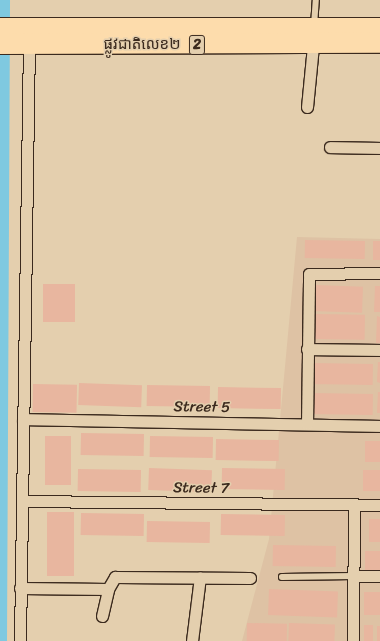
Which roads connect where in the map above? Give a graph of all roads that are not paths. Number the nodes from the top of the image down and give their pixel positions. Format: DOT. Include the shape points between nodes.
graph roads {
  1 [pos="316,0"];
  2 [pos="380,28"];
  3 [pos="12,37"];
  4 [pos="314,37"];
  5 [pos="380,43"];
  6 [pos="307,107"];
  7 [pos="330,147"];
  8 [pos="380,148"];
  9 [pos="380,273"];
  10 [pos="307,349"];
  11 [pos="380,350"];
  12 [pos="23,419"];
  13 [pos="307,424"];
  14 [pos="380,426"];
  15 [pos="22,501"];
  16 [pos="354,505"];
  17 [pos="380,505"];
  18 [pos="353,576"];
  19 [pos="380,576"];
  20 [pos="200,577"];
  21 [pos="282,577"];
  22 [pos="250,578"];
  23 [pos="20,588"];
  24 [pos="108,589"];
  25 [pos="102,616"];
  26 [pos="20,641"];
  27 [pos="192,641"];
  28 [pos="353,641"];
  1 -- 4 [label="lane"];
  2 -- 4 [label="highway, ផ្លូវជាតិលេខ២ / 2"];
  3 -- 4 [label="highway, ផ្លូវជាតិលេខ២ / 2"];
  3 -- 12 [label="street"];
  4 -- 5 [label="highway, ផ្លូវជាតិលេខ២ / 2"];
  4 -- 6 [label="street"];
  7 -- 8 [label="street"];
  9 -- 10 [label="street" via="309,274"];
  10 -- 11 [label="street"];
  10 -- 13 [label="street"];
  12 -- 13 [label="street, Street 5"];
  12 -- 15 [label="street"];
  13 -- 14 [label="street, Street 5"];
  15 -- 16 [label="street, Street 7"];
  15 -- 23 [label="street"];
  16 -- 17 [label="street, Street 7"];
  16 -- 18 [label="street"];
  18 -- 19 [label="street"];
  18 -- 21 [label="lane"];
  18 -- 28 [label="street"];
  20 -- 22 [label="street"];
  20 -- 24 [label="street" via="120,576 111,580"];
  20 -- 27 [label="street"];
  23 -- 24 [label="street"];
  23 -- 26 [label="street"];
  24 -- 25 [label="street"];
}
